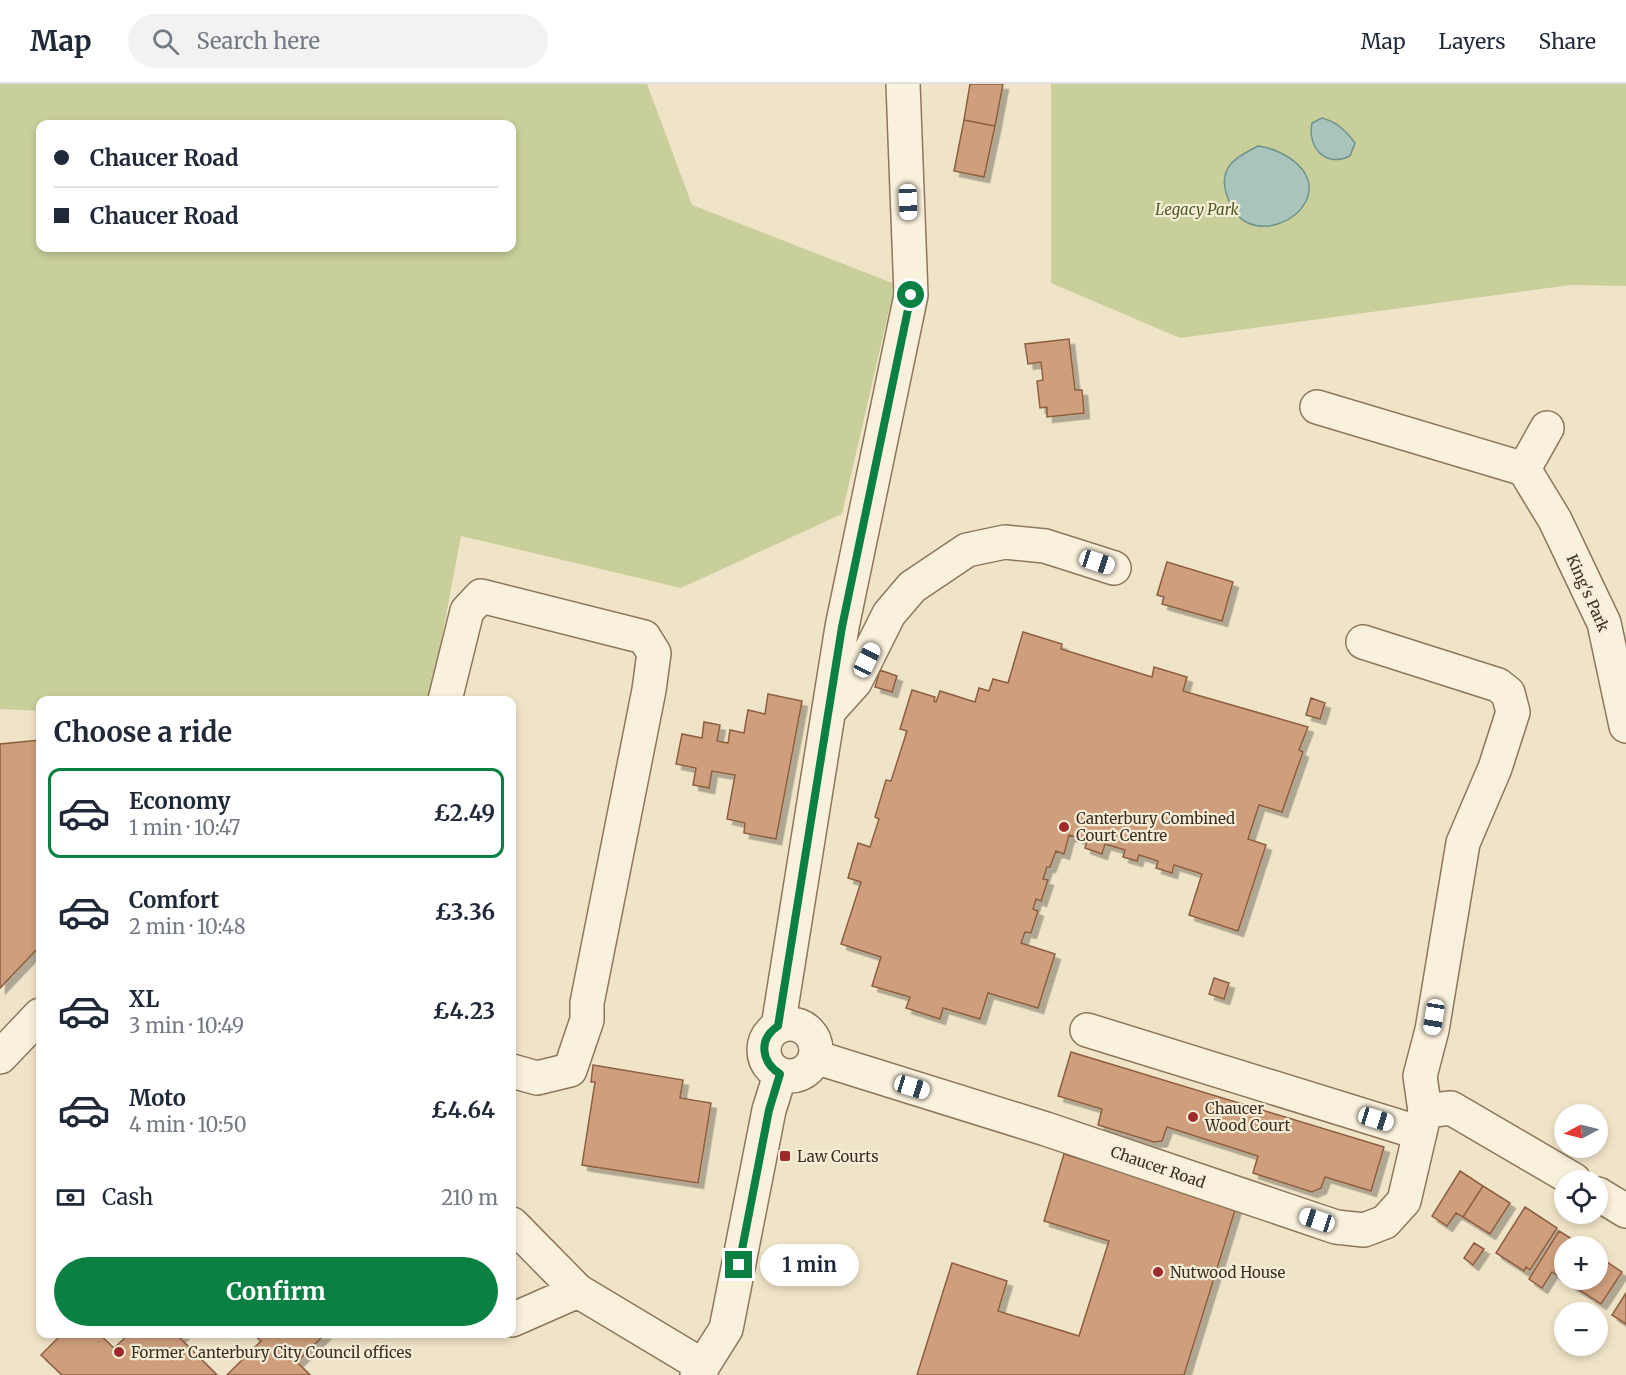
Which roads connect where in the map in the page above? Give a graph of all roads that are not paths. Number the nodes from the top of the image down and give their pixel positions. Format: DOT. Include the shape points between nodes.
graph roads {
  1 [pos="903,84"];
  2 [pos="1317,407"];
  3 [pos="1546,428"];
  4 [pos="1524,469"];
  5 [pos="1114,568"];
  6 [pos="1363,642"];
  7 [pos="446,696"];
  8 [pos="829,711"];
  9 [pos="1626,726"];
  10 [pos="36,1019"];
  11 [pos="778,1026"];
  12 [pos="1087,1030"];
  13 [pos="0,1057"];
  14 [pos="815,1057"];
  15 [pos="516,1072"];
  16 [pos="780,1074"];
  17 [pos="1432,1117"];
  18 [pos="1554,1171"];
  19 [pos="1608,1200"];
  20 [pos="1626,1211"];
  21 [pos="516,1228"];
  22 [pos="578,1291"];
  23 [pos="516,1318"];
  24 [pos="700,1371"];
  1 -- 8 [label="street" via="911,295 853,570"];
  2 -- 4 [label="street"];
  3 -- 4 [label="street"];
  4 -- 9 [label="street, King's Park" via="1555,520 1604,623"];
  5 -- 8 [label="street" via="1045,546 1005,542 967,550 912,587 889,614 855,682"];
  6 -- 17 [label="street" via="1498,685 1512,703 1513,712 1495,768 1462,843 1432,1030 1420,1076"];
  7 -- 15 [label="street" via="467,611 481,596 644,637 654,653 587,1003 587,1020 570,1070 537,1078"];
  8 -- 11 [label="street"];
  10 -- 13 [label="street"];
  11 -- 14 [label="street" via="804,1028 813,1038"];
  11 -- 16 [label="street" via="768,1036 764,1055 771,1068"];
  12 -- 17 [label="street"];
  14 -- 16 [label="street" via="799,1074"];
  14 -- 17 [label="street, Chaucer Road" via="1046,1129 1336,1227 1364,1230 1385,1222 1404,1201"];
  16 -- 24 [label="street" via="769,1110 726,1329"];
  17 -- 18 [label="street"];
  19 -- 20 [label="street"];
  21 -- 22 [label="street"];
  22 -- 23 [label="street"];
  22 -- 24 [label="street"];
}
